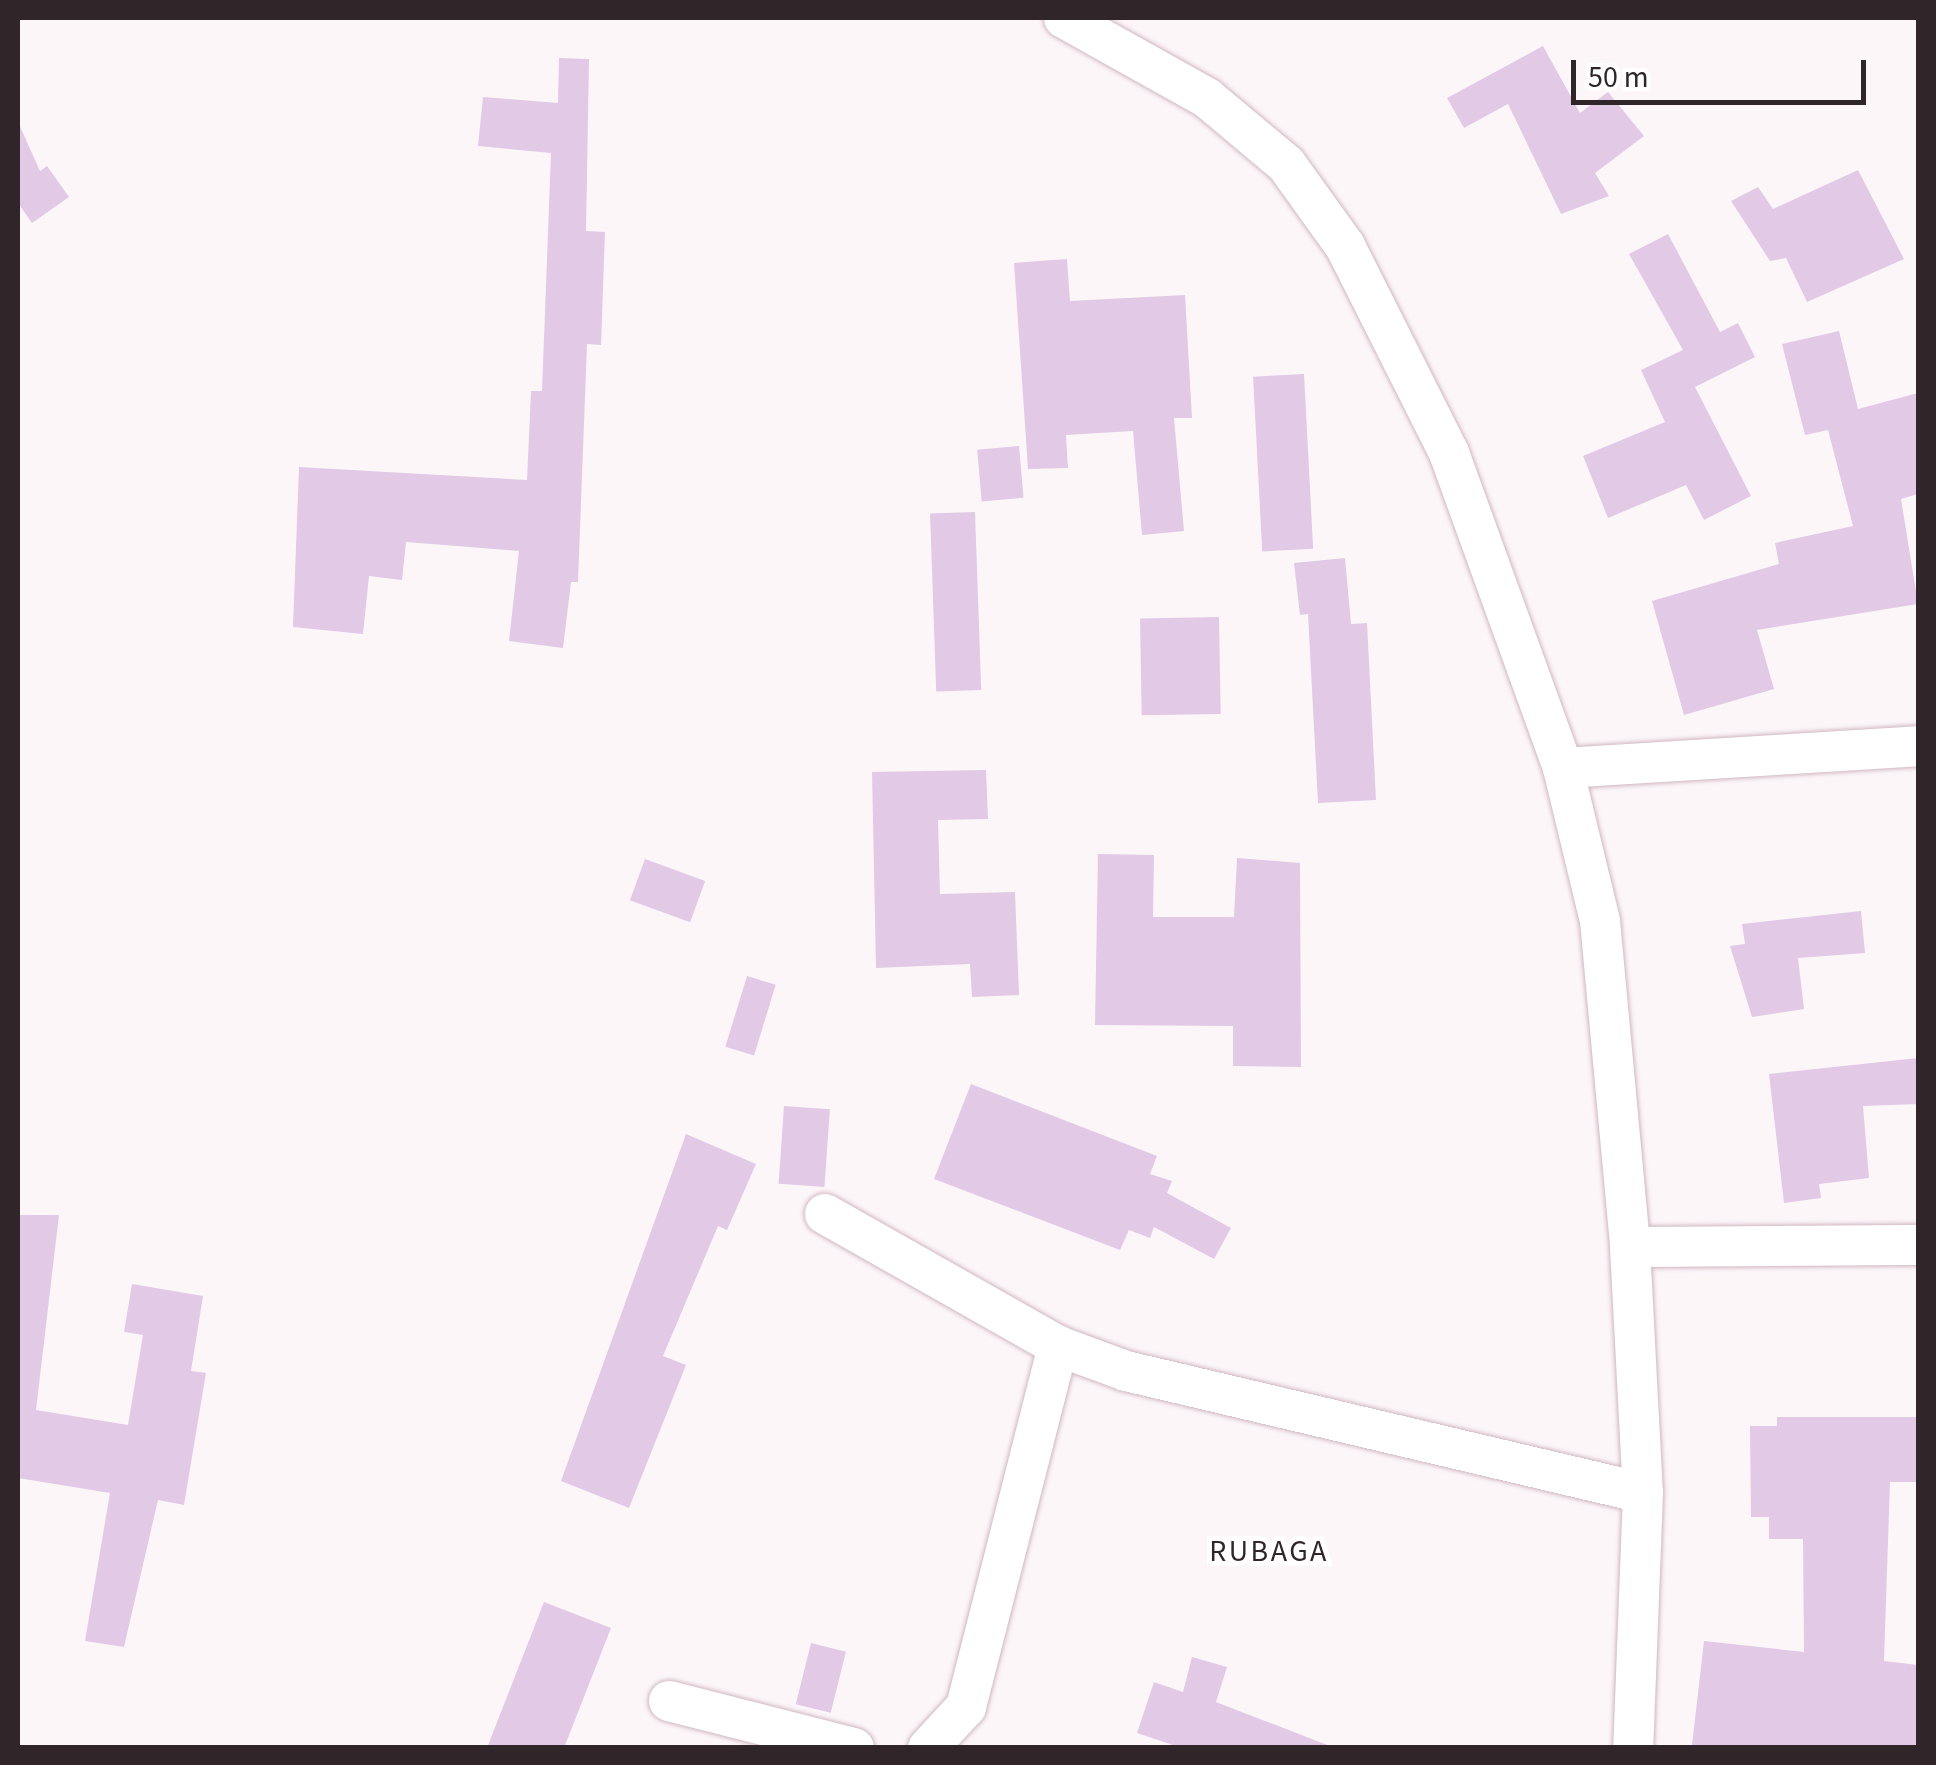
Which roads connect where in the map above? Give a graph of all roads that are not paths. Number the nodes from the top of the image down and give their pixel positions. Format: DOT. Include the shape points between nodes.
graph roads {
  1 [pos="1064,18"];
  2 [pos="1918,746"];
  3 [pos="1563,768"];
  4 [pos="825,1214"];
  5 [pos="1918,1245"];
  6 [pos="1630,1248"];
  7 [pos="1058,1346"];
  8 [pos="1643,1494"];
  9 [pos="669,1701"];
  10 [pos="854,1748"];
  11 [pos="928,1748"];
  12 [pos="1633,1748"];
  1 -- 3 [label="street" via="1207,98 1286,164 1345,246 1449,454"];
  2 -- 3 [label="street"];
  3 -- 6 [label="street" via="1600,922"];
  4 -- 7 [label="street"];
  5 -- 6 [label="street"];
  6 -- 8 [label="street"];
  7 -- 8 [label="street" via="1126,1371"];
  7 -- 11 [label="street" via="966,1707"];
  8 -- 12 [label="street"];
  9 -- 10 [label="street"];
}
